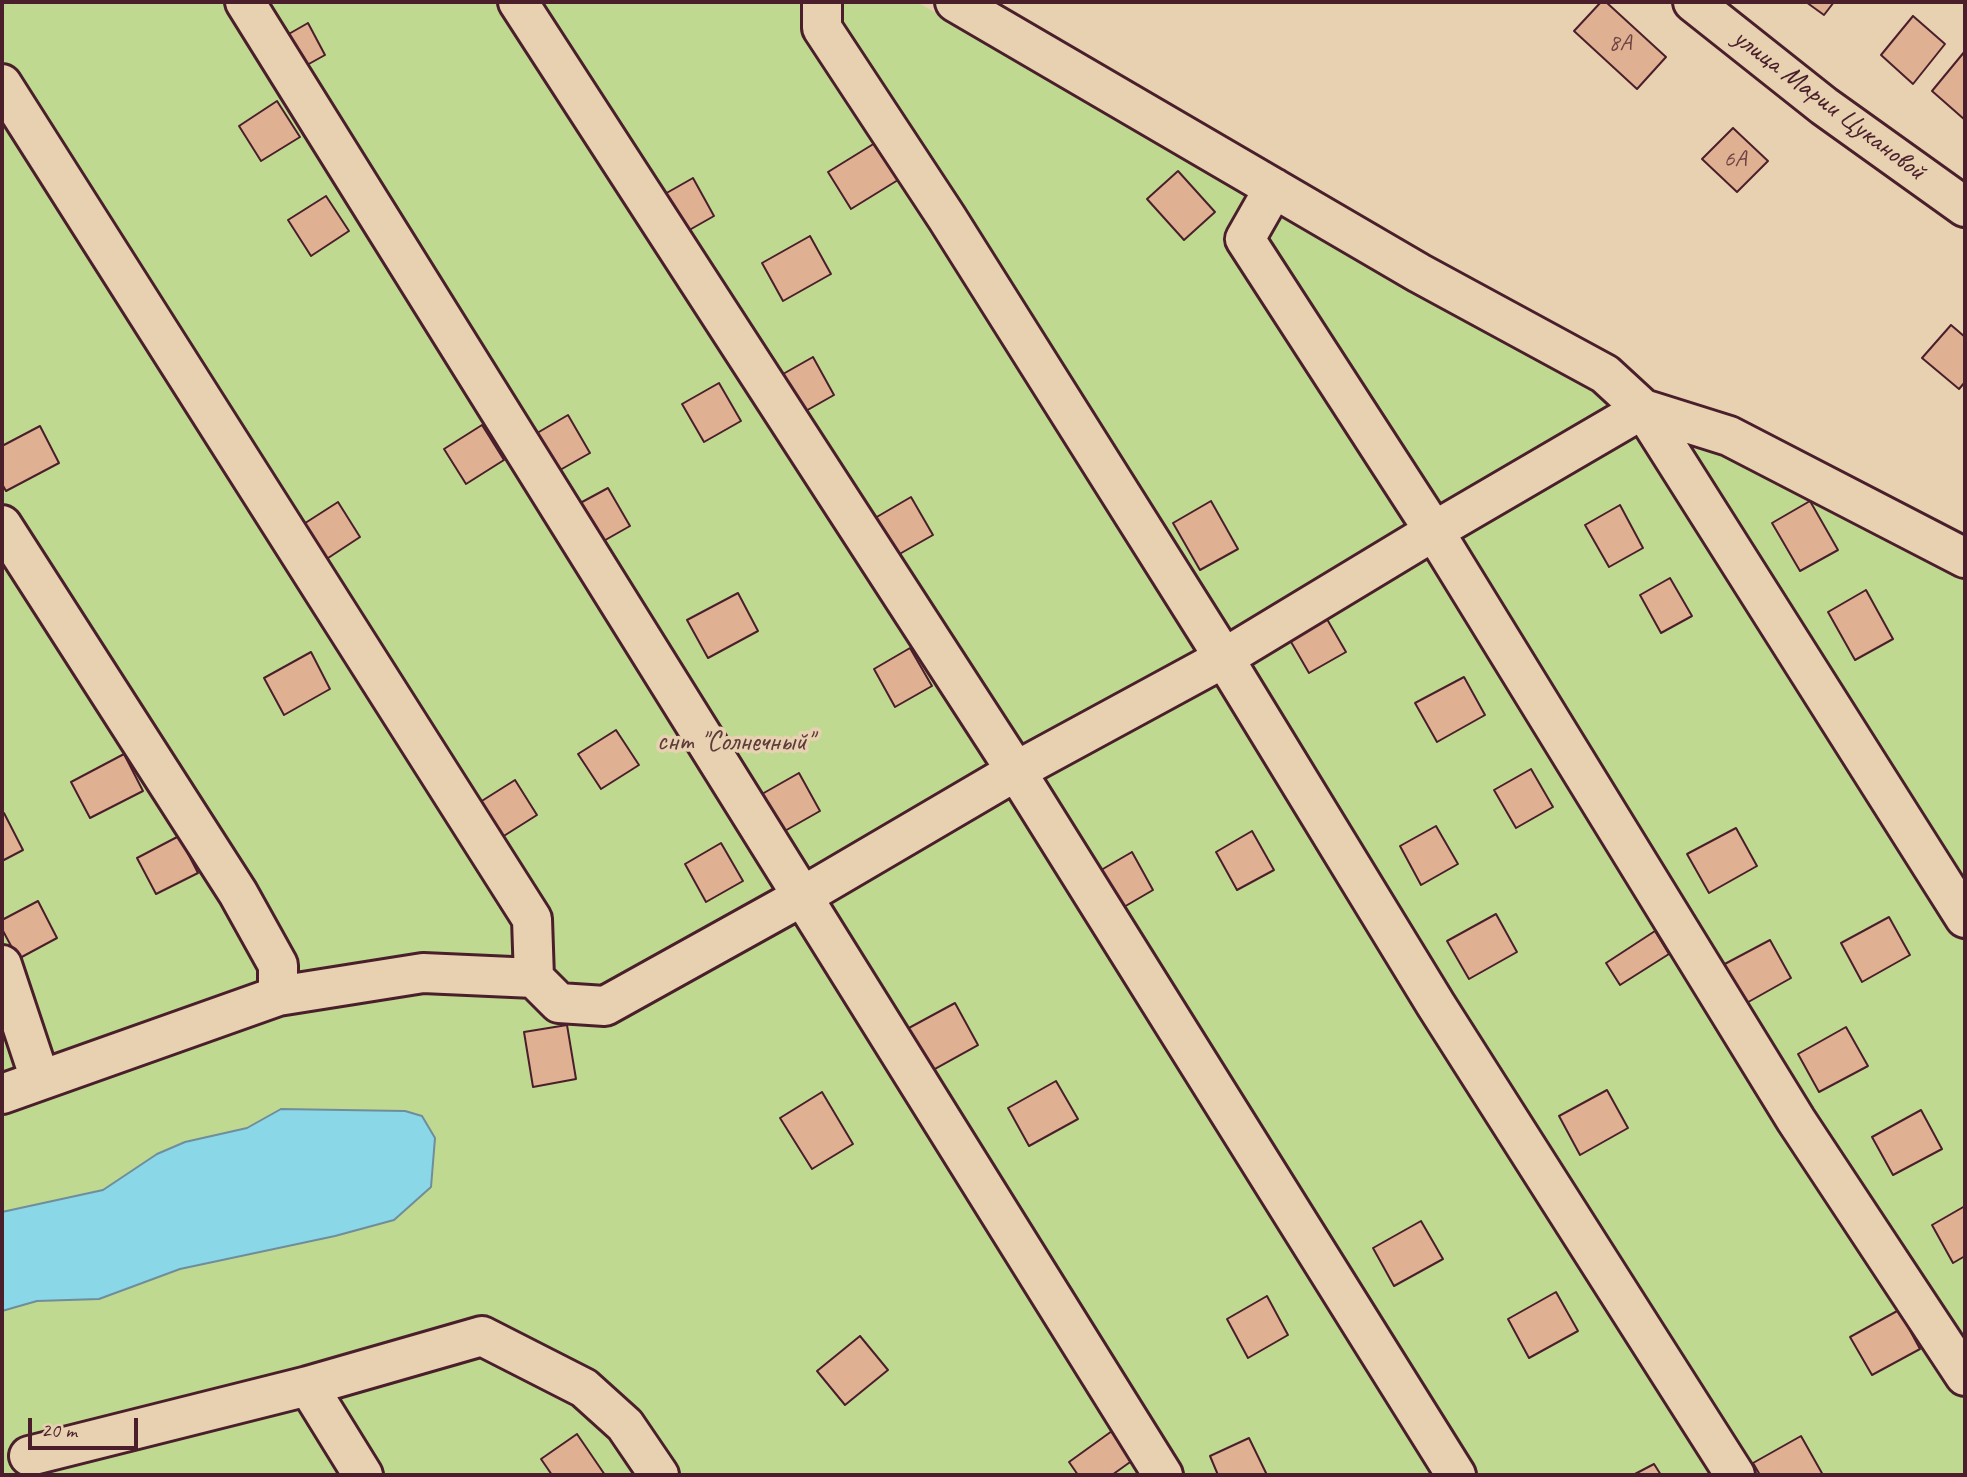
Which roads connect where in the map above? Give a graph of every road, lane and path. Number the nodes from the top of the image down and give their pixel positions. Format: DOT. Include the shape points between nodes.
graph roads {
  1 [pos="245,2"];
  2 [pos="518,2"];
  3 [pos="822,2"];
  4 [pos="955,2"];
  5 [pos="1693,2"];
  6 [pos="2,84"];
  7 [pos="1274,188"];
  8 [pos="1965,207"];
  9 [pos="1643,409"];
  10 [pos="2,525"];
  11 [pos="1434,531"];
  12 [pos="1965,557"];
  13 [pos="1224,659"];
  14 [pos="1016,771"];
  15 [pos="803,896"];
  16 [pos="1965,918"];
  17 [pos="2,965"];
  18 [pos="534,978"];
  19 [pos="278,996"];
  20 [pos="40,1079"];
  21 [pos="2,1094"];
  22 [pos="1965,1376"];
  23 [pos="308,1386"];
  24 [pos="29,1466"];
  25 [pos="363,1475"];
  26 [pos="659,1475"];
  27 [pos="1163,1475"];
  28 [pos="1456,1475"];
  29 [pos="1735,1475"];
  1 -- 15 [label="street"];
  2 -- 14 [label="street"];
  3 -- 13 [label="street" via="822,28"];
  4 -- 7 [label="street"];
  5 -- 8 [label="street, улица Марии Цукановой" via="1824,106"];
  6 -- 18 [label="street" via="532,919"];
  7 -- 9 [label="street" via="1605,374"];
  7 -- 11 [label="street" via="1245,239"];
  9 -- 11 [label="street"];
  9 -- 12 [label="street" via="1729,436"];
  9 -- 16 [label="street"];
  10 -- 19 [label="street" via="238,893 278,965"];
  11 -- 13 [label="street"];
  11 -- 22 [label="street" via="1796,1120"];
  13 -- 14 [label="street"];
  13 -- 29 [label="street" via="1436,1005"];
  14 -- 15 [label="street"];
  14 -- 28 [label="street"];
  15 -- 18 [label="street" via="605,1006 559,1003"];
  15 -- 27 [label="street"];
  17 -- 20 [label="street"];
  18 -- 19 [label="street" via="423,973"];
  19 -- 20 [label="street"];
  20 -- 21 [label="street"];
  23 -- 24 [label="street"];
  23 -- 25 [label="street"];
  23 -- 26 [label="street" via="482,1336 584,1388 625,1425"];
}
